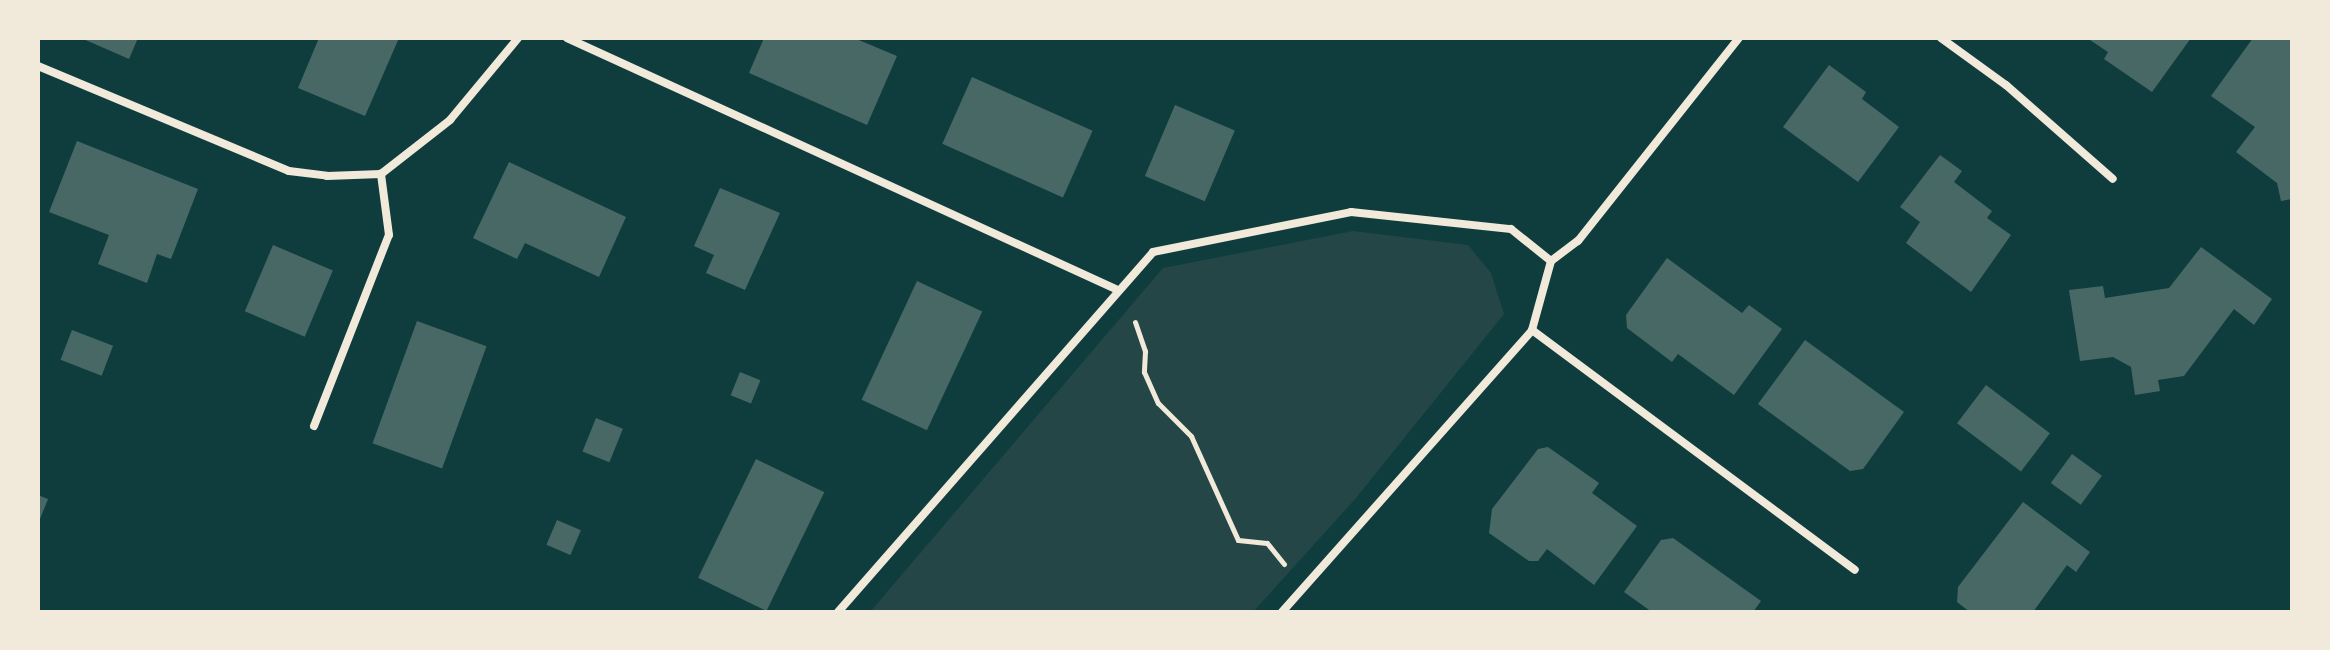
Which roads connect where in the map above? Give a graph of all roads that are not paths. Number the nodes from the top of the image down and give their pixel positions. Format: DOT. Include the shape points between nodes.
graph roads {
  1 [pos="518,38"];
  2 [pos="567,38"];
  3 [pos="1739,38"];
  4 [pos="1941,38"];
  5 [pos="38,66"];
  6 [pos="381,174"];
  7 [pos="2113,179"];
  8 [pos="1551,261"];
  9 [pos="1118,290"];
  10 [pos="1532,330"];
  11 [pos="314,426"];
  12 [pos="1855,570"];
  13 [pos="838,612"];
  14 [pos="1282,612"];
  1 -- 6 [label="street" via="450,120"];
  2 -- 9 [label="street"];
  3 -- 8 [label="street" via="1578,241"];
  4 -- 7 [label="street" via="2006,85"];
  5 -- 6 [label="street" via="289,171"];
  6 -- 11 [label="street" via="389,235"];
  8 -- 9 [label="street" via="1511,229 1351,212 1153,252"];
  8 -- 10 [label="street"];
  9 -- 13 [label="street"];
  10 -- 12 [label="street"];
  10 -- 14 [label="street"];
}
